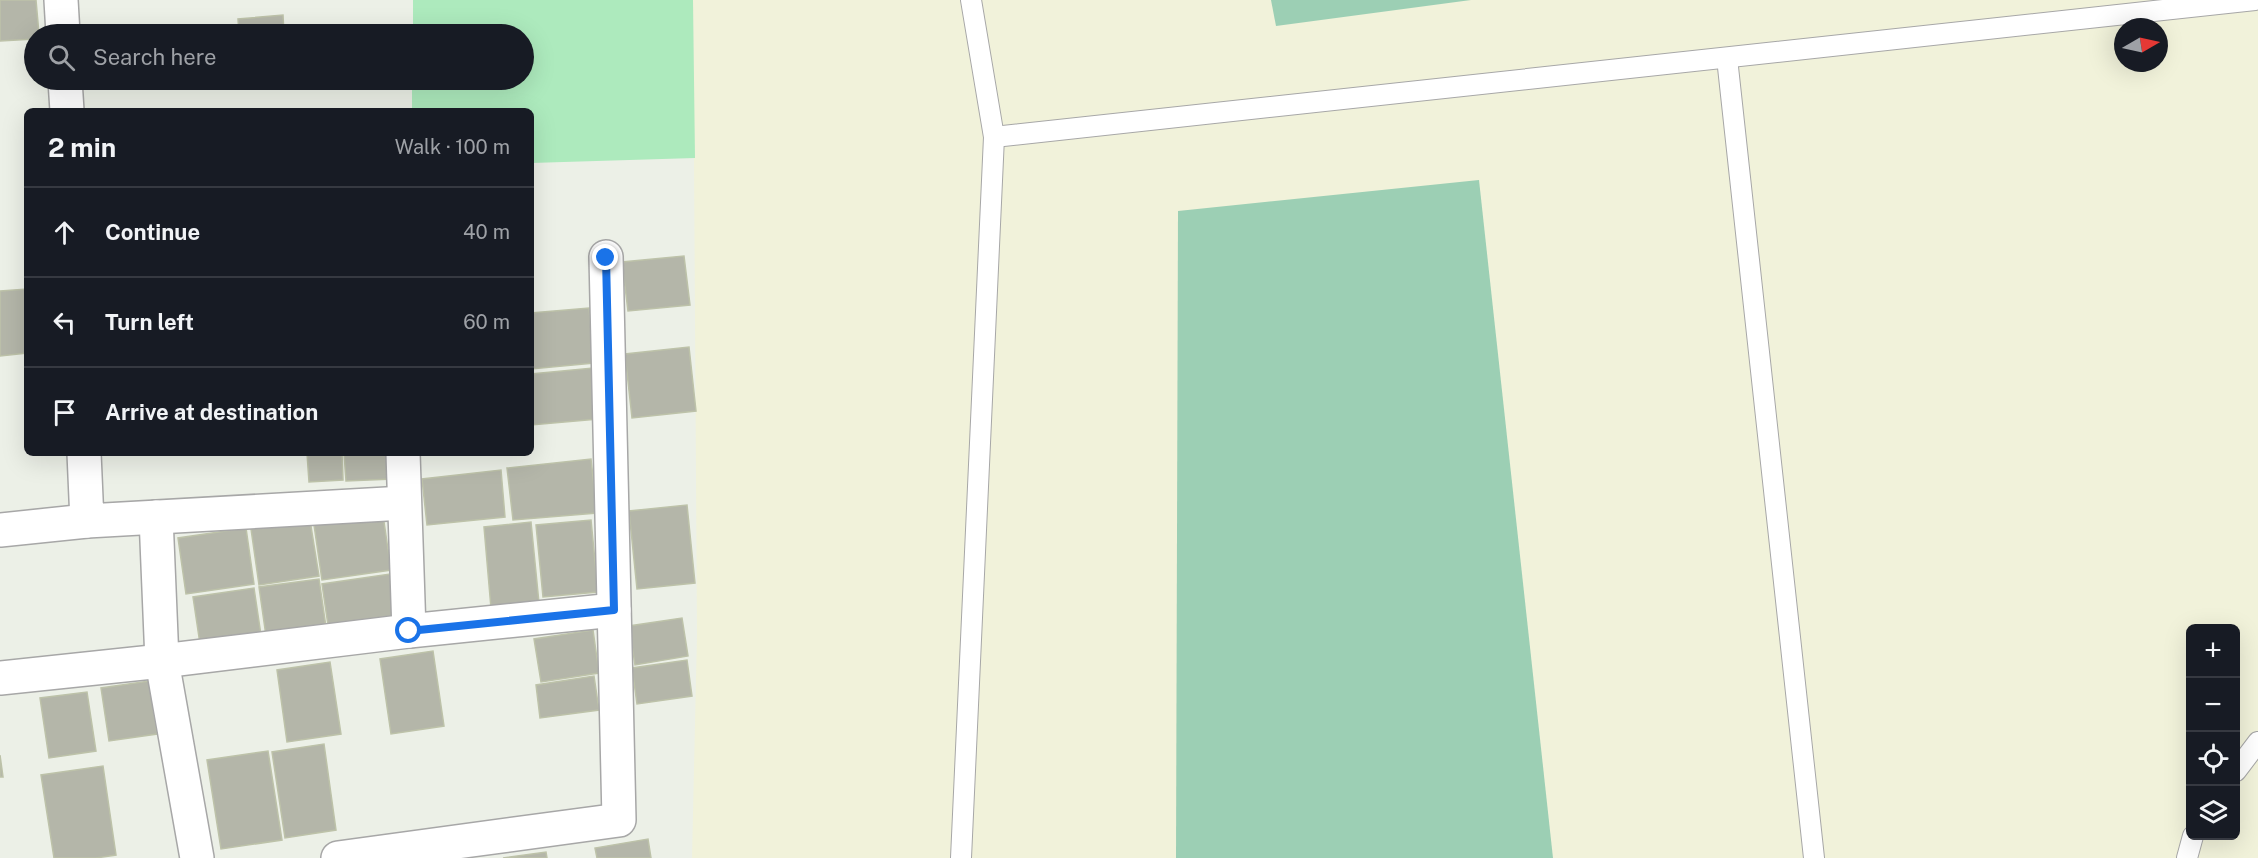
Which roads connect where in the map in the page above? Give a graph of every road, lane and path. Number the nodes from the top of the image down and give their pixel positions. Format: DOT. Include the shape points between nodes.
graph roads {
  1 [pos="61,0"];
  2 [pos="971,0"];
  3 [pos="2255,0"];
  4 [pos="62,24"];
  5 [pos="1727,58"];
  6 [pos="66,90"];
  7 [pos="67,108"];
  8 [pos="994,137"];
  9 [pos="606,258"];
  10 [pos="84,456"];
  11 [pos="403,456"];
  12 [pos="404,503"];
  13 [pos="156,517"];
  14 [pos="87,520"];
  15 [pos="0,530"];
  16 [pos="614,610"];
  17 [pos="409,631"];
  18 [pos="162,661"];
  19 [pos="0,678"];
  20 [pos="2258,742"];
  21 [pos="2240,765"];
  22 [pos="2192,840"];
  23 [pos="196,858"];
  24 [pos="338,858"];
  25 [pos="961,858"];
  26 [pos="1814,858"];
  27 [pos="2187,858"];
  1 -- 4 [label="street"];
  2 -- 8 [label="lane"];
  3 -- 5 [label="lane"];
  5 -- 8 [label="lane"];
  5 -- 26 [label="lane"];
  6 -- 7 [label="street"];
  8 -- 25 [label="lane"];
  9 -- 16 [label="street"];
  10 -- 14 [label="street"];
  11 -- 12 [label="street"];
  12 -- 13 [label="street"];
  12 -- 17 [label="street"];
  13 -- 14 [label="street"];
  13 -- 18 [label="street"];
  14 -- 15 [label="street"];
  16 -- 17 [label="street"];
  16 -- 24 [label="street" via="619,820"];
  17 -- 18 [label="street"];
  18 -- 19 [label="street"];
  18 -- 23 [label="street"];
  20 -- 21 [label="lane"];
  22 -- 27 [label="lane"];
}
